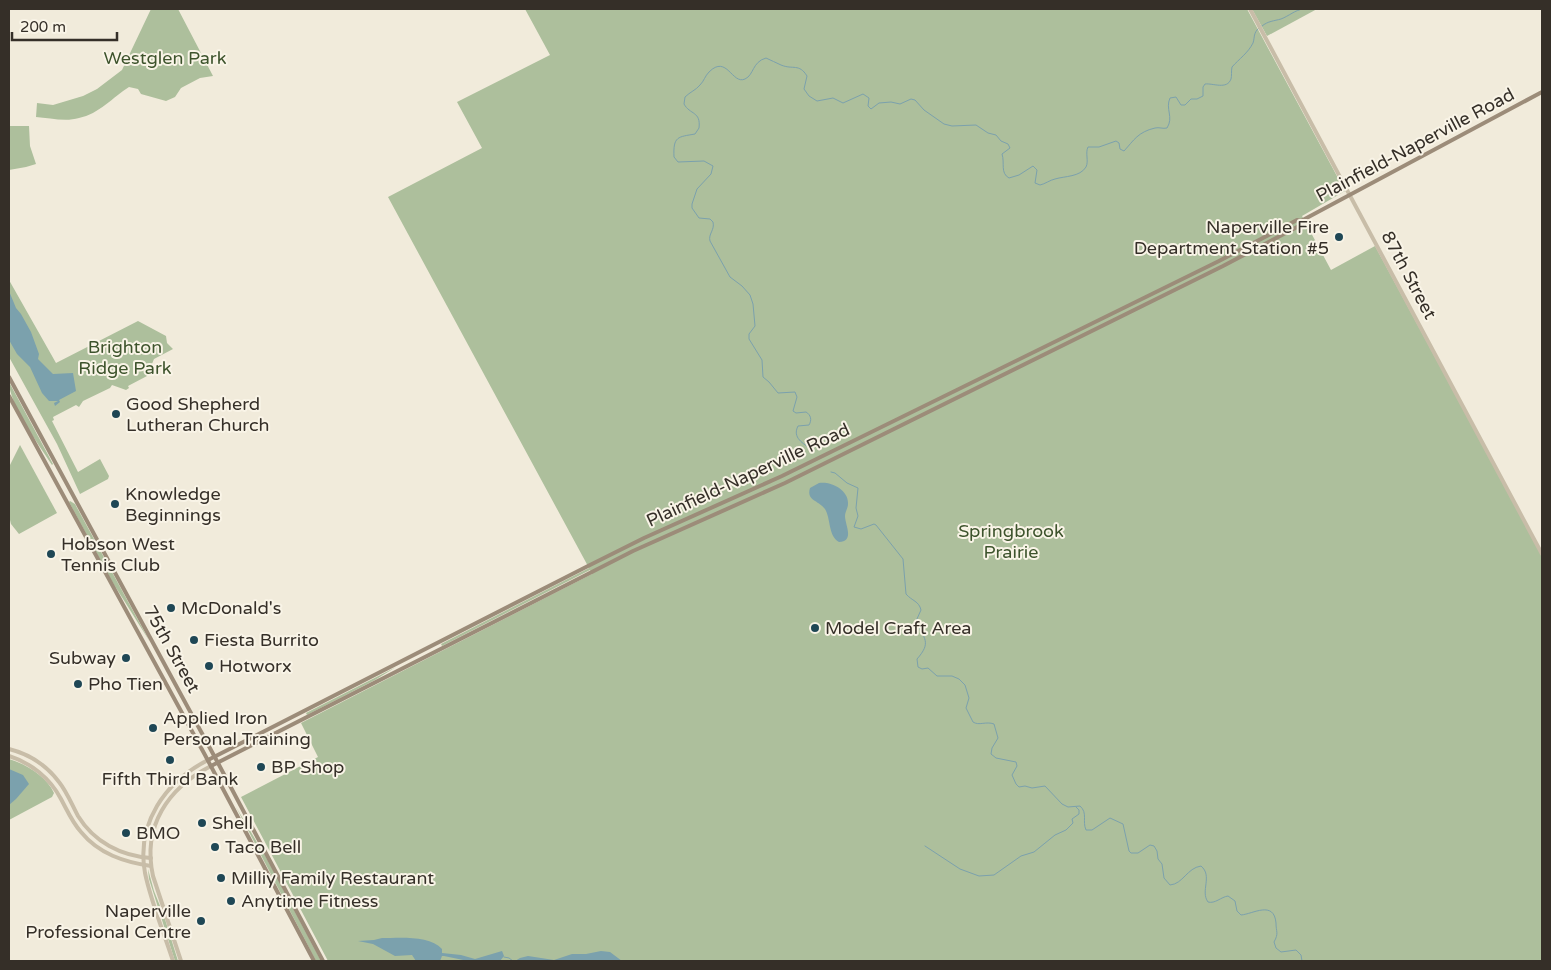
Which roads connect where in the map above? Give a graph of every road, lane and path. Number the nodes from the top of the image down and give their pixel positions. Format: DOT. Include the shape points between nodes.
graph roads {
  1 [pos="1250,9"];
  2 [pos="1542,92"];
  3 [pos="1350,195"];
  4 [pos="1301,221"];
  5 [pos="9,377"];
  6 [pos="9,396"];
  7 [pos="11,404"];
  8 [pos="62,494"];
  9 [pos="75,500"];
  10 [pos="1542,554"];
  11 [pos="9,749"];
  12 [pos="9,756"];
  13 [pos="215,757"];
  14 [pos="208,760"];
  15 [pos="218,763"];
  16 [pos="211,766"];
  17 [pos="143,858"];
  18 [pos="151,858"];
  19 [pos="144,865"];
  20 [pos="151,866"];
  21 [pos="173,961"];
  22 [pos="181,961"];
  23 [pos="314,961"];
  24 [pos="323,961"];
  1 -- 3 [label="street, 87th Street"];
  2 -- 3 [label="main road, Plainfield-Naperville Road"];
  3 -- 4 [label="main road, Plainfield-Naperville Road"];
  3 -- 10 [label="street, 87th Street"];
  4 -- 13 [label="main road, Plainfield-Naperville Road" via="1297,220 782,476 621,549"];
  4 -- 15 [label="main road, Plainfield-Naperville Road" via="1299,226 1202,277 785,483 633,551"];
  5 -- 9 [label="main road, 75th Street"];
  6 -- 7 [label="main road, 75th Street"];
  7 -- 8 [label="main road, 75th Street"];
  8 -- 9 [label="main road"];
  8 -- 14 [label="main road, 75th Street"];
  9 -- 13 [label="main road, 75th Street"];
  11 -- 17 [label="street" via="30,757 49,771 62,786 81,820 98,839 120,852"];
  12 -- 19 [label="street" via="33,768 49,782 77,826 95,846 118,859"];
  13 -- 14 [label="main road, Plainfield-Naperville Road"];
  13 -- 15 [label="main road, 75th Street"];
  14 -- 16 [label="main road, 75th Street"];
  14 -- 17 [label="street" via="178,779 159,801 146,830"];
  15 -- 16 [label="main road, Plainfield-Naperville Road"];
  15 -- 24 [label="main road, 75th Street"];
  16 -- 18 [label="street" via="184,783 166,803 154,831"];
  16 -- 23 [label="main road, 75th Street"];
  17 -- 18 [label="street"];
  17 -- 19 [label="street"];
  18 -- 20 [label="street"];
  19 -- 20 [label="street"];
  19 -- 21 [label="street"];
  20 -- 22 [label="street"];
}
